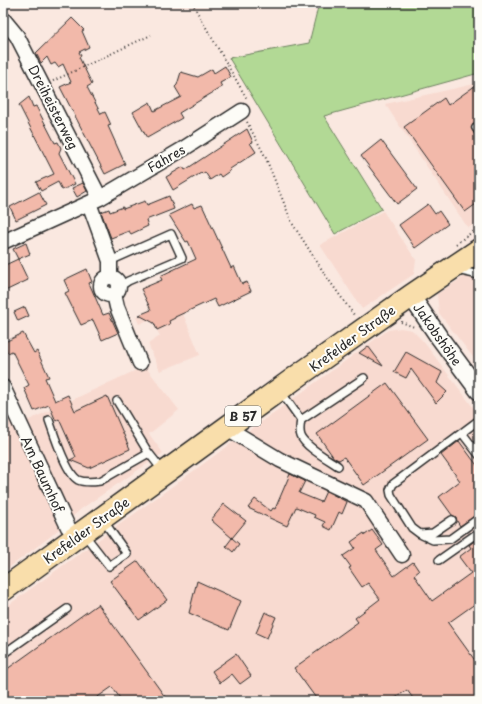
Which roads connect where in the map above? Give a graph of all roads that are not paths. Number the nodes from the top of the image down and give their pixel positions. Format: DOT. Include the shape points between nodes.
graph roads {
  1 [pos="3,19"];
  2 [pos="242,111"];
  3 [pos="95,201"];
  4 [pos="3,242"];
  5 [pos="479,250"];
  6 [pos="110,261"];
  7 [pos="451,270"];
  8 [pos="479,275"];
  9 [pos="115,286"];
  10 [pos="411,296"];
  11 [pos="140,363"];
  12 [pos="364,378"];
  13 [pos="3,387"];
  14 [pos="279,390"];
  15 [pos="479,391"];
  16 [pos="117,401"];
  17 [pos="49,420"];
  18 [pos="301,420"];
  19 [pos="479,420"];
  20 [pos="227,428"];
  21 [pos="462,433"];
  22 [pos="149,453"];
  23 [pos="479,454"];
  24 [pos="338,466"];
  25 [pos="165,473"];
  26 [pos="102,518"];
  27 [pos="479,518"];
  28 [pos="452,520"];
  29 [pos="479,532"];
  30 [pos="420,534"];
  31 [pos="79,535"];
  32 [pos="402,555"];
  33 [pos="439,560"];
  34 [pos="3,590"];
  35 [pos="67,610"];
  36 [pos="3,654"];
  1 -- 3 [label="street, Dreiheisterweg" via="17,36 43,85"];
  2 -- 3 [label="street, Fahres"];
  3 -- 4 [label="street, Fahres"];
  3 -- 6 [label="street"];
  5 -- 7 [label="main road, Krefelder Straße / B 57"];
  6 -- 9 [label="street"];
  6 -- 9 [label="lane" via="171,234 182,258"];
  7 -- 8 [label="lane"];
  7 -- 10 [label="main road, Krefelder Straße / B 57"];
  9 -- 11 [label="street" via="118,307"];
  10 -- 14 [label="main road, Krefelder Straße / B 57"];
  10 -- 15 [label="street, Jakobshöhe"];
  12 -- 18 [label="lane"];
  13 -- 31 [label="street, Am Baumhof" via="68,528"];
  14 -- 18 [label="lane"];
  14 -- 20 [label="main road, Krefelder Straße / B 57"];
  16 -- 22 [label="lane"];
  17 -- 22 [label="lane" via="69,471 81,481 100,481"];
  18 -- 24 [label="lane" via="301,437 306,445"];
  19 -- 21 [label="lane"];
  20 -- 25 [label="main road, Krefelder Straße / B 57"];
  20 -- 32 [label="street" via="280,460 366,501"];
  21 -- 23 [label="lane"];
  21 -- 30 [label="lane" via="410,470 393,484 390,490 390,495 412,528"];
  22 -- 25 [label="lane"];
  25 -- 26 [label="main road, Krefelder Straße / B 57"];
  26 -- 31 [label="main road, Krefelder Straße / B 57"];
  26 -- 31 [label="lane" via="127,554 109,566"];
  27 -- 30 [label="lane" via="450,539 433,540"];
  28 -- 30 [label="lane" via="433,533"];
  29 -- 33 [label="lane"];
  31 -- 34 [label="main road, Krefelder Straße / B 57"];
  35 -- 36 [label="lane"];
}
